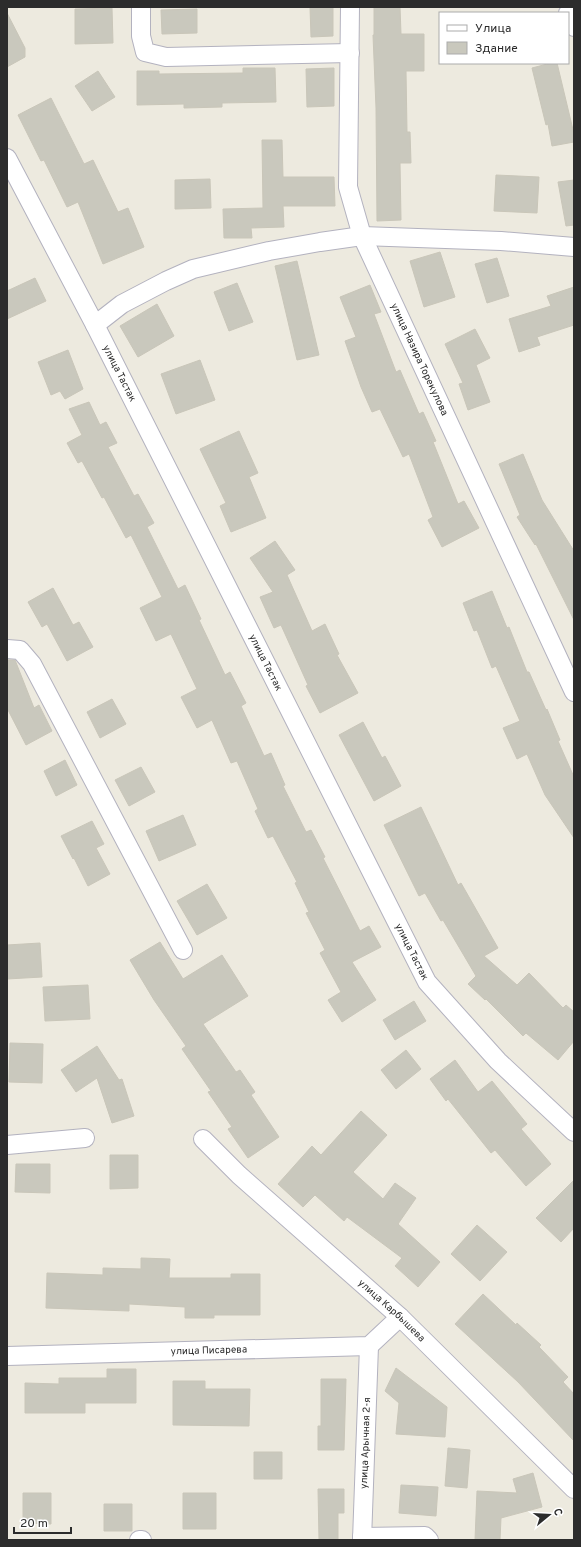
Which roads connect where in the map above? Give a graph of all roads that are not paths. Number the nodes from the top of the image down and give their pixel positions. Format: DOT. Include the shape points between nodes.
graph roads {
  1 [pos="141,7"];
  2 [pos="350,7"];
  3 [pos="569,15"];
  4 [pos="574,27"];
  5 [pos="350,53"];
  6 [pos="7,158"];
  7 [pos="362,236"];
  8 [pos="574,247"];
  9 [pos="95,325"];
  10 [pos="7,649"];
  11 [pos="574,692"];
  12 [pos="182,950"];
  13 [pos="574,1132"];
  14 [pos="85,1138"];
  15 [pos="202,1139"];
  16 [pos="7,1145"];
  17 [pos="400,1317"];
  18 [pos="369,1346"];
  19 [pos="7,1356"];
  20 [pos="574,1489"];
  21 [pos="362,1538"];
  22 [pos="429,1540"];
  1 -- 5 [label="street" via="141,36 145,52 166,57"];
  2 -- 5 [label="street, улица Назира Торекулова"];
  3 -- 4 [label="street"];
  5 -- 7 [label="street, улица Назира Торекулова" via="348,187"];
  6 -- 9 [label="street, улица Тастак"];
  7 -- 8 [label="street" via="501,241"];
  7 -- 9 [label="street" via="269,251 193,269 122,304"];
  7 -- 11 [label="street, улица Назира Торекулова"];
  9 -- 13 [label="street, улица Тастак" via="427,982 498,1061"];
  10 -- 12 [label="street" via="20,650 32,664"];
  14 -- 16 [label="street"];
  15 -- 17 [label="street, улица Карбышева" via="239,1175"];
  17 -- 18 [label="street"];
  17 -- 20 [label="street, улица Карбышева"];
  18 -- 19 [label="street, улица Писарева"];
  18 -- 21 [label="street, улица Арычная 2-я"];
  21 -- 22 [label="street" via="425,1536"];
}
